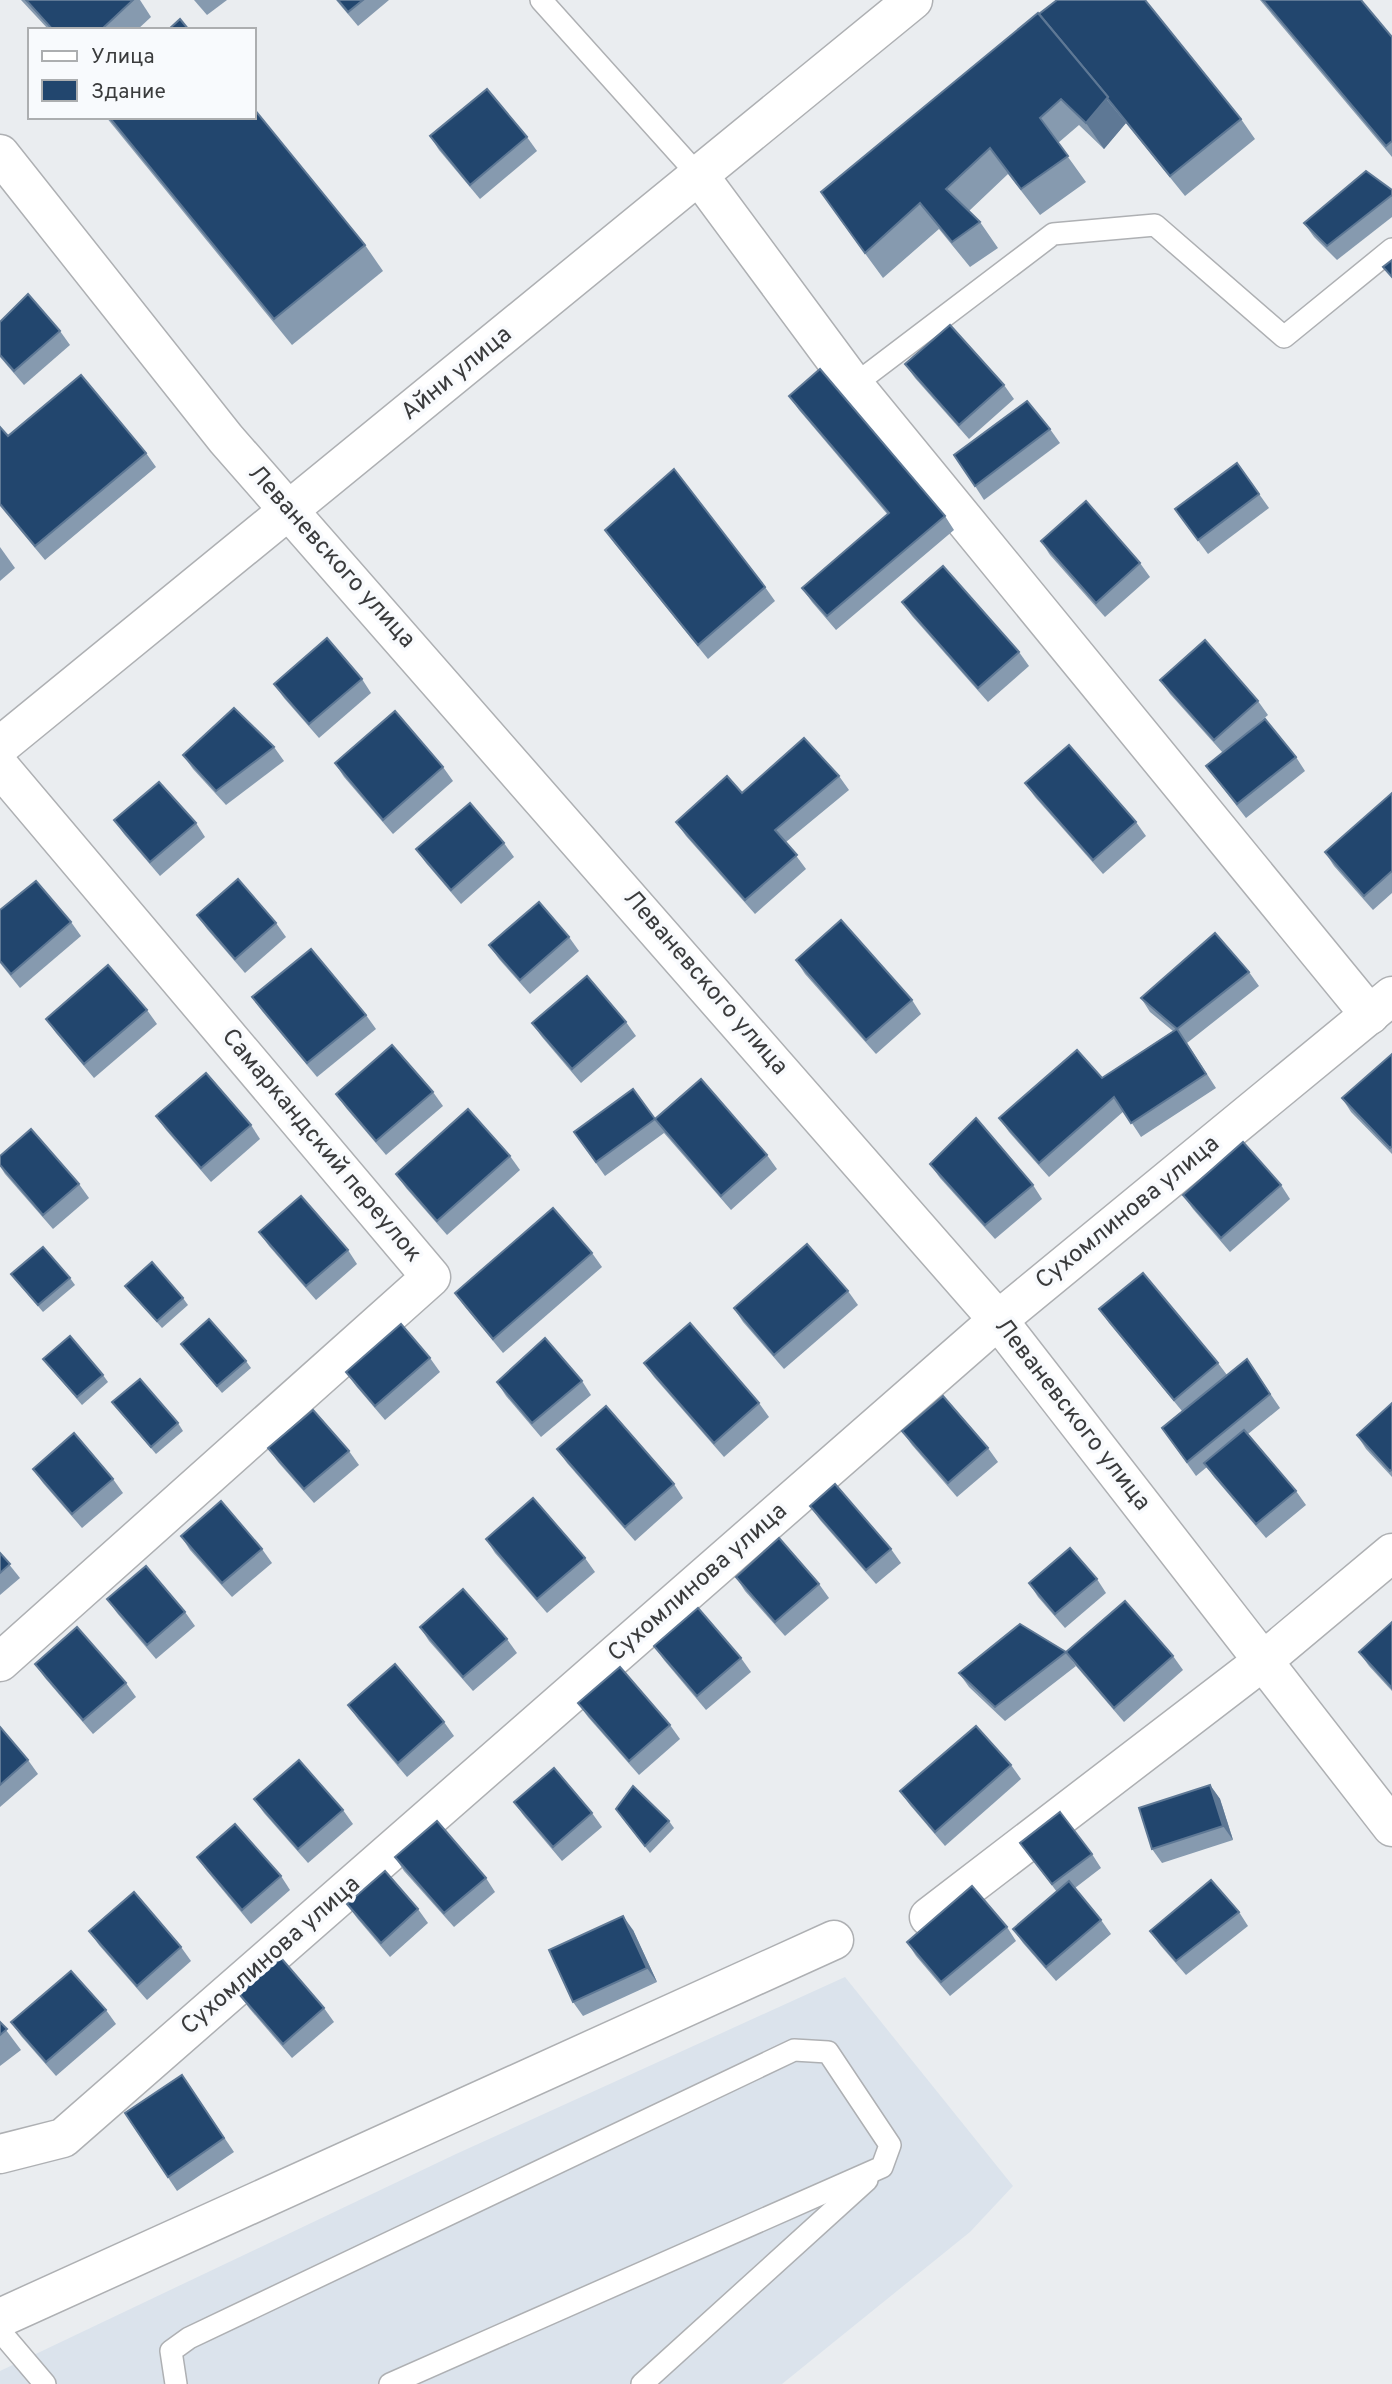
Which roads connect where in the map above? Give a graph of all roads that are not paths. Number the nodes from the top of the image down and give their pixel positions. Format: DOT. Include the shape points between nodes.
graph roads {
  1 [pos="541,0"];
  2 [pos="913,0"];
  3 [pos="0,154"];
  4 [pos="700,177"];
  5 [pos="1392,249"];
  6 [pos="855,386"];
  7 [pos="291,510"];
  8 [pos="0,746"];
  9 [pos="0,767"];
  10 [pos="1381,1005"];
  11 [pos="998,1320"];
  12 [pos="1392,1553"];
  13 [pos="1263,1661"];
  14 [pos="0,1662"];
  15 [pos="1392,1827"];
  16 [pos="929,1917"];
  17 [pos="834,1940"];
  18 [pos="0,2154"];
  19 [pos="882,2167"];
  20 [pos="0,2318"];
  21 [pos="0,2331"];
  22 [pos="45,2384"];
  23 [pos="176,2384"];
  24 [pos="390,2384"];
  25 [pos="642,2384"];
  1 -- 4 [label="lane"];
  2 -- 4 [label="street, Айни улица"];
  3 -- 7 [label="street, Леваневского улица" via="226,439"];
  4 -- 6 [label="street"];
  4 -- 7 [label="street, Айни улица"];
  5 -- 6 [label="lane" via="1284,337 1155,225 1053,234"];
  6 -- 10 [label="street"];
  7 -- 8 [label="street, Айни улица"];
  7 -- 11 [label="street, Леваневского улица"];
  9 -- 14 [label="street, Самаркандский переулок" via="431,1277"];
  10 -- 11 [label="street, Сухомлинова улица"];
  11 -- 13 [label="street, Леваневского улица"];
  11 -- 18 [label="street, Сухомлинова улица" via="63,2138"];
  12 -- 13 [label="street"];
  13 -- 15 [label="street, Леваневского улица"];
  13 -- 16 [label="street"];
  17 -- 20 [label="street"];
  19 -- 23 [label="lane" via="890,2145 828,2052 794,2050 189,2338 171,2351"];
  19 -- 24 [label="lane"];
  19 -- 25 [label="lane"];
  21 -- 22 [label="lane"];
}
